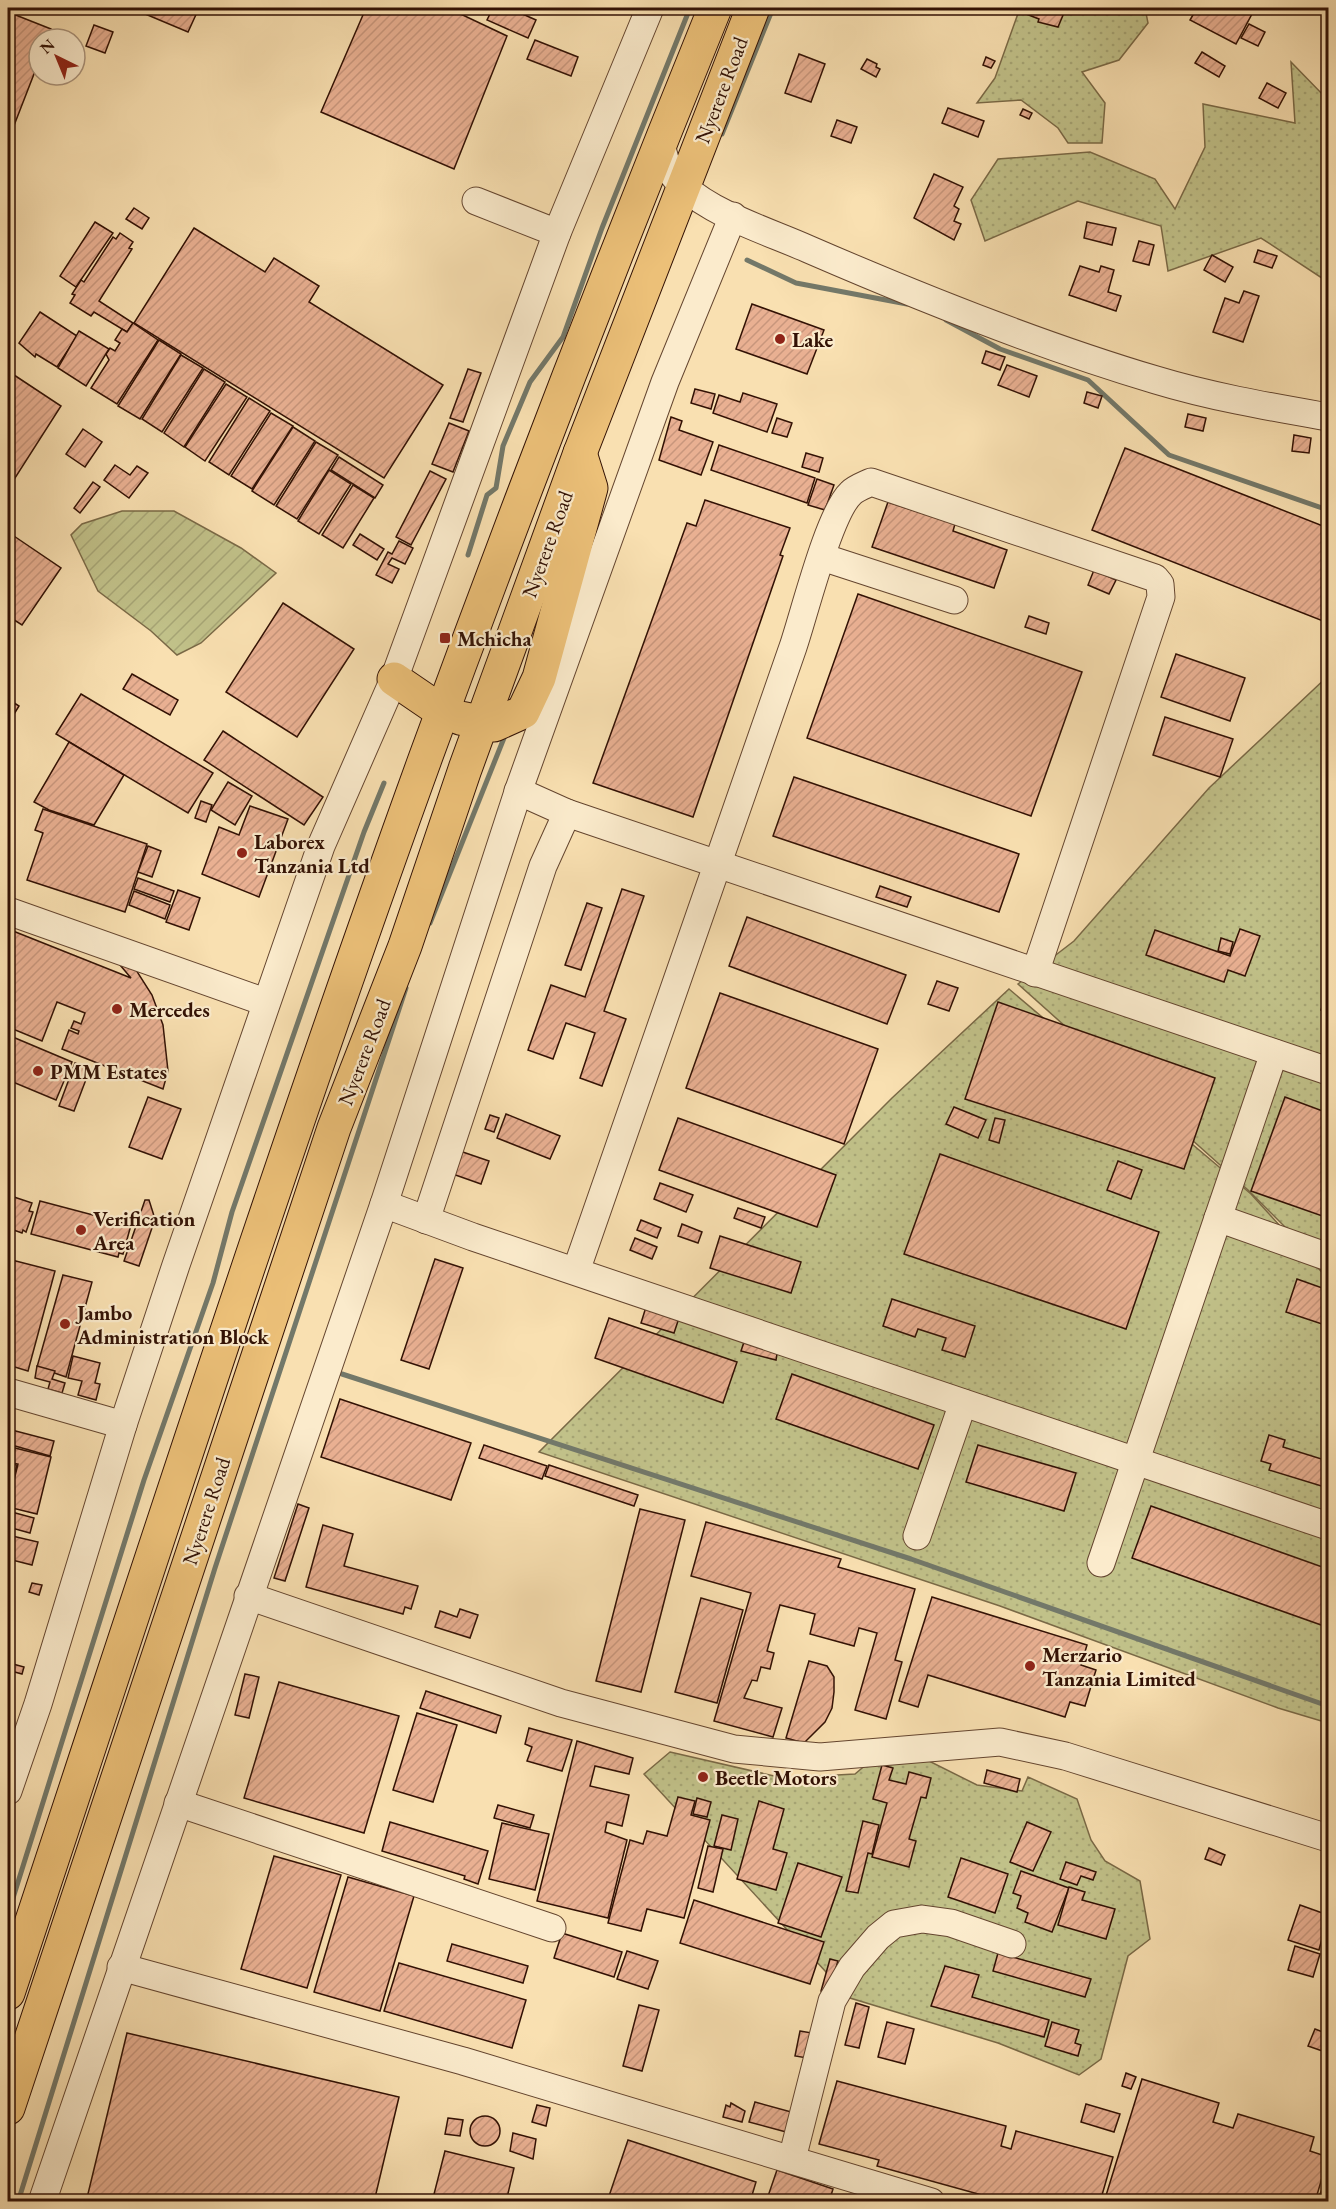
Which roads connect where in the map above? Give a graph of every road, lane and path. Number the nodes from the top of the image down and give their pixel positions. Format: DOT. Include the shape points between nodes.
graph roads {
  1 [pos="650,8"];
  2 [pos="715,8"];
  3 [pos="753,8"];
  4 [pos="661,139"];
  5 [pos="683,186"];
  6 [pos="476,201"];
  7 [pos="733,216"];
  8 [pos="557,233"];
  9 [pos="1329,417"];
  10 [pos="822,557"];
  11 [pos="954,600"];
  12 [pos="394,679"];
  13 [pos="444,710"];
  14 [pos="482,723"];
  15 [pos="518,791"];
  16 [pos="567,813"];
  17 [pos="718,864"];
  18 [pos="8,911"];
  19 [pos="1035,973"];
  20 [pos="265,1002"];
  21 [pos="1274,1053"];
  22 [pos="1329,1071"];
  23 [pos="384,1204"];
  24 [pos="1218,1218"];
  25 [pos="426,1220"];
  26 [pos="1329,1257"];
  27 [pos="576,1271"];
  28 [pos="8,1392"];
  29 [pos="963,1403"];
  30 [pos="123,1425"];
  31 [pos="1134,1459"];
  32 [pos="1329,1526"];
  33 [pos="917,1536"];
  34 [pos="1101,1563"];
  35 [pos="249,1596"];
  36 [pos="8,1791"];
  37 [pos="178,1803"];
  38 [pos="1329,1838"];
  39 [pos="552,1928"];
  40 [pos="1012,1944"];
  41 [pos="122,1967"];
  42 [pos="8,1993"];
  43 [pos="8,2108"];
  44 [pos="792,2159"];
  45 [pos="42,2202"];
  46 [pos="931,2202"];
  1 -- 8 [label="street"];
  2 -- 4 [label="highway, Nyerere Road"];
  3 -- 5 [label="highway, Nyerere Road"];
  4 -- 5 [label="street" via="667,168"];
  4 -- 13 [label="highway, Nyerere Road"];
  5 -- 7 [label="street"];
  5 -- 14 [label="highway, Nyerere Road"];
  6 -- 8 [label="street"];
  7 -- 9 [label="street" via="863,273 1074,354 1169,384"];
  7 -- 15 [label="street" via="665,382"];
  8 -- 12 [label="street"];
  10 -- 11 [label="street"];
  10 -- 17 [label="street"];
  10 -- 19 [label="street" via="843,504 851,492 871,482 1155,578 1160,584 1158,608"];
  12 -- 13 [label="highway"];
  12 -- 20 [label="street" via="321,846"];
  13 -- 14 [label="highway"];
  13 -- 42 [label="highway, Nyerere Road" via="281,1176"];
  14 -- 43 [label="highway, Nyerere Road" via="405,946 315,1181"];
  15 -- 16 [label="street"];
  15 -- 23 [label="street"];
  16 -- 17 [label="street"];
  16 -- 25 [label="street" via="543,866"];
  17 -- 19 [label="street"];
  17 -- 27 [label="street"];
  18 -- 20 [label="street"];
  19 -- 21 [label="street"];
  20 -- 30 [label="street"];
  21 -- 22 [label="street"];
  21 -- 24 [label="street"];
  23 -- 25 [label="street"];
  23 -- 35 [label="street"];
  24 -- 26 [label="street"];
  24 -- 31 [label="street"];
  25 -- 27 [label="street"];
  27 -- 29 [label="street"];
  28 -- 30 [label="street"];
  29 -- 31 [label="street"];
  29 -- 33 [label="street"];
  30 -- 36 [label="street"];
  31 -- 32 [label="street"];
  31 -- 34 [label="street"];
  35 -- 37 [label="street"];
  35 -- 38 [label="street" via="561,1703 734,1749 820,1758 1000,1743 1065,1756"];
  37 -- 39 [label="street"];
  37 -- 41 [label="street"];
  40 -- 44 [label="street" via="951,1923 922,1918 894,1924 878,1937 852,1967 832,2001"];
  41 -- 44 [label="street" via="464,2061"];
  41 -- 45 [label="street"];
  44 -- 46 [label="street"];
}
